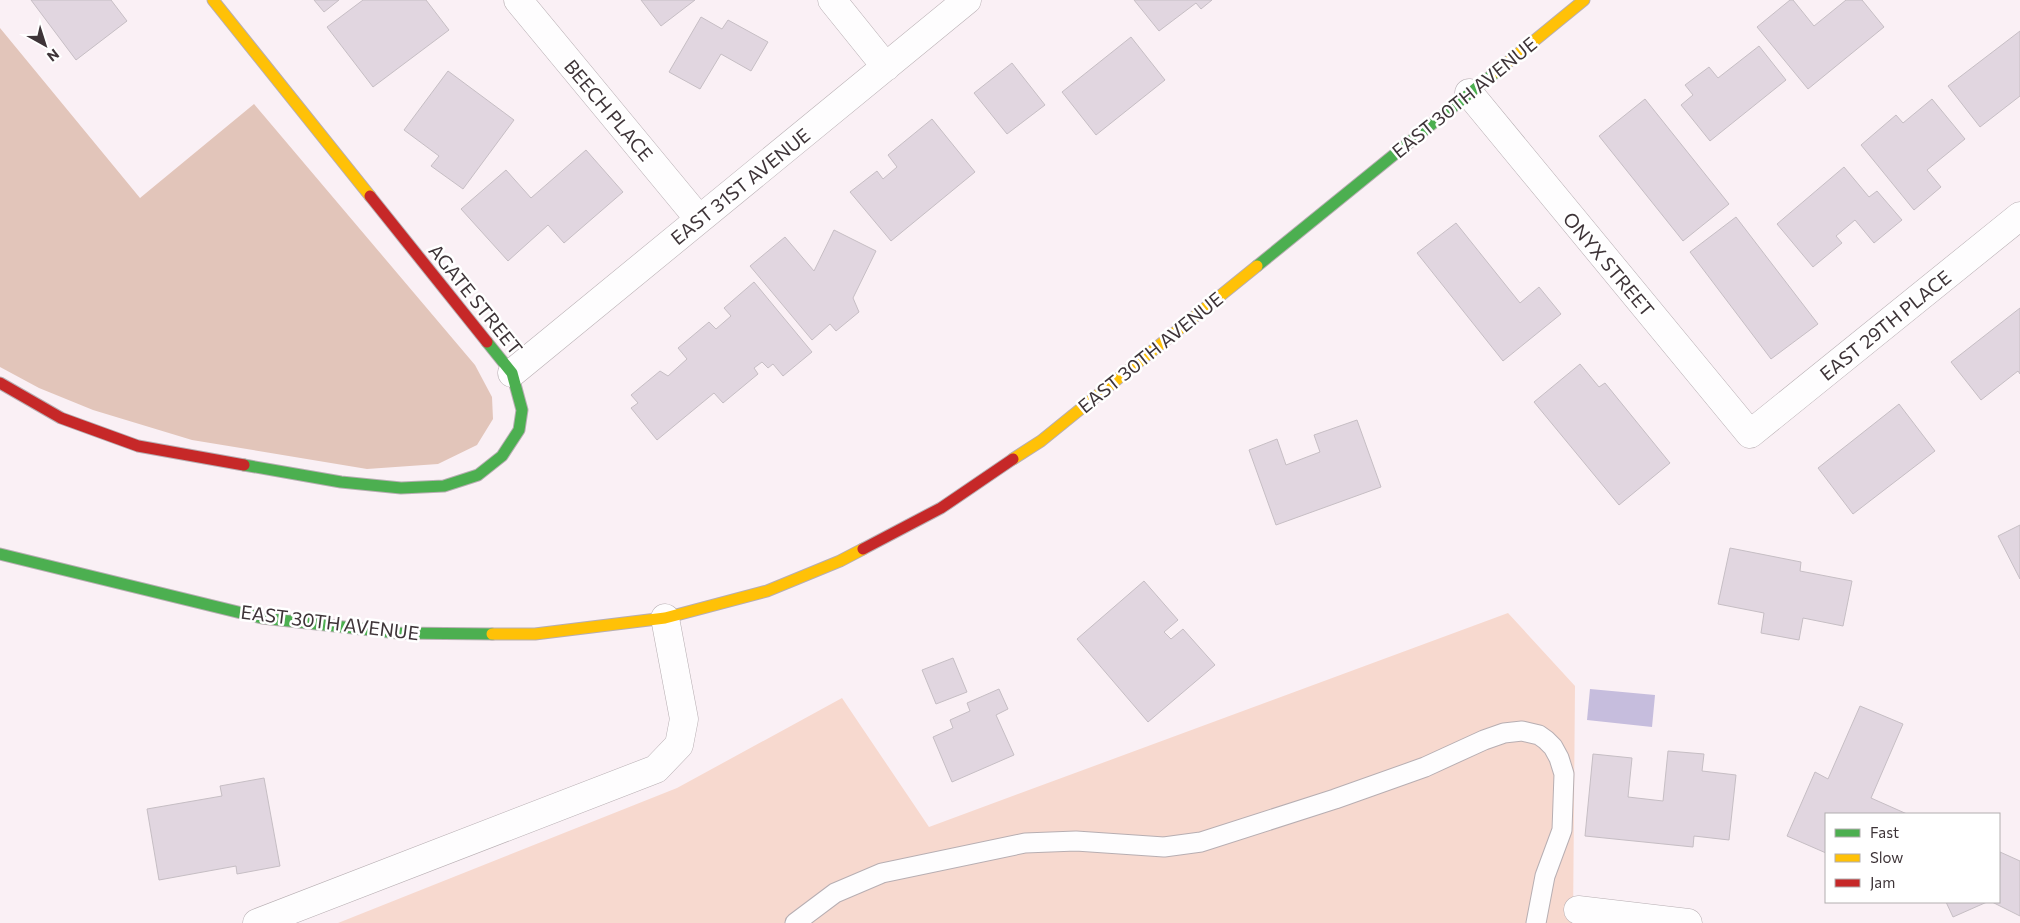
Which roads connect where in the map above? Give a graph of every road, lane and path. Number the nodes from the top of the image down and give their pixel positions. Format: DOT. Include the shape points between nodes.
graph roads {
  1 [pos="213,0"];
  2 [pos="518,0"];
  3 [pos="832,0"];
  4 [pos="967,0"];
  5 [pos="1584,0"];
  6 [pos="886,67"];
  7 [pos="1469,93"];
  8 [pos="2020,216"];
  9 [pos="699,219"];
  10 [pos="512,373"];
  11 [pos="0,383"];
  12 [pos="1750,434"];
  13 [pos="0,554"];
  14 [pos="665,618"];
  15 [pos="1578,910"];
  16 [pos="257,923"];
  17 [pos="795,923"];
  18 [pos="1536,923"];
  19 [pos="1688,923"];
  1 -- 10 [label="main road, AGATE STREET"];
  2 -- 9 [label="street, BEECH PLACE"];
  3 -- 6 [label="street"];
  4 -- 6 [label="street, EAST 31ST AVENUE"];
  5 -- 7 [label="main road, EAST 30TH AVENUE"];
  6 -- 9 [label="street, EAST 31ST AVENUE"];
  7 -- 12 [label="street, ONYX STREET"];
  7 -- 14 [label="main road, EAST 30TH AVENUE" via="1040,441 940,508 840,561 767,591"];
  8 -- 12 [label="street, EAST 29TH PLACE"];
  9 -- 10 [label="street, EAST 31ST AVENUE"];
  10 -- 11 [label="main road, AGATE STREET" via="522,410 519,430 502,456 478,476 444,486 401,488 341,482 138,446 61,418"];
  13 -- 14 [label="main road, EAST 30TH AVENUE" via="262,618 398,633 535,634"];
  14 -- 16 [label="street" via="684,719 679,745 656,769"];
  15 -- 19 [label="street"];
  17 -- 18 [label="lane" via="836,893 882,873 1025,843 1076,841 1164,848 1201,842 1424,767 1504,733 1522,731 1539,735 1553,746 1564,774 1562,830 1545,876"];
}
